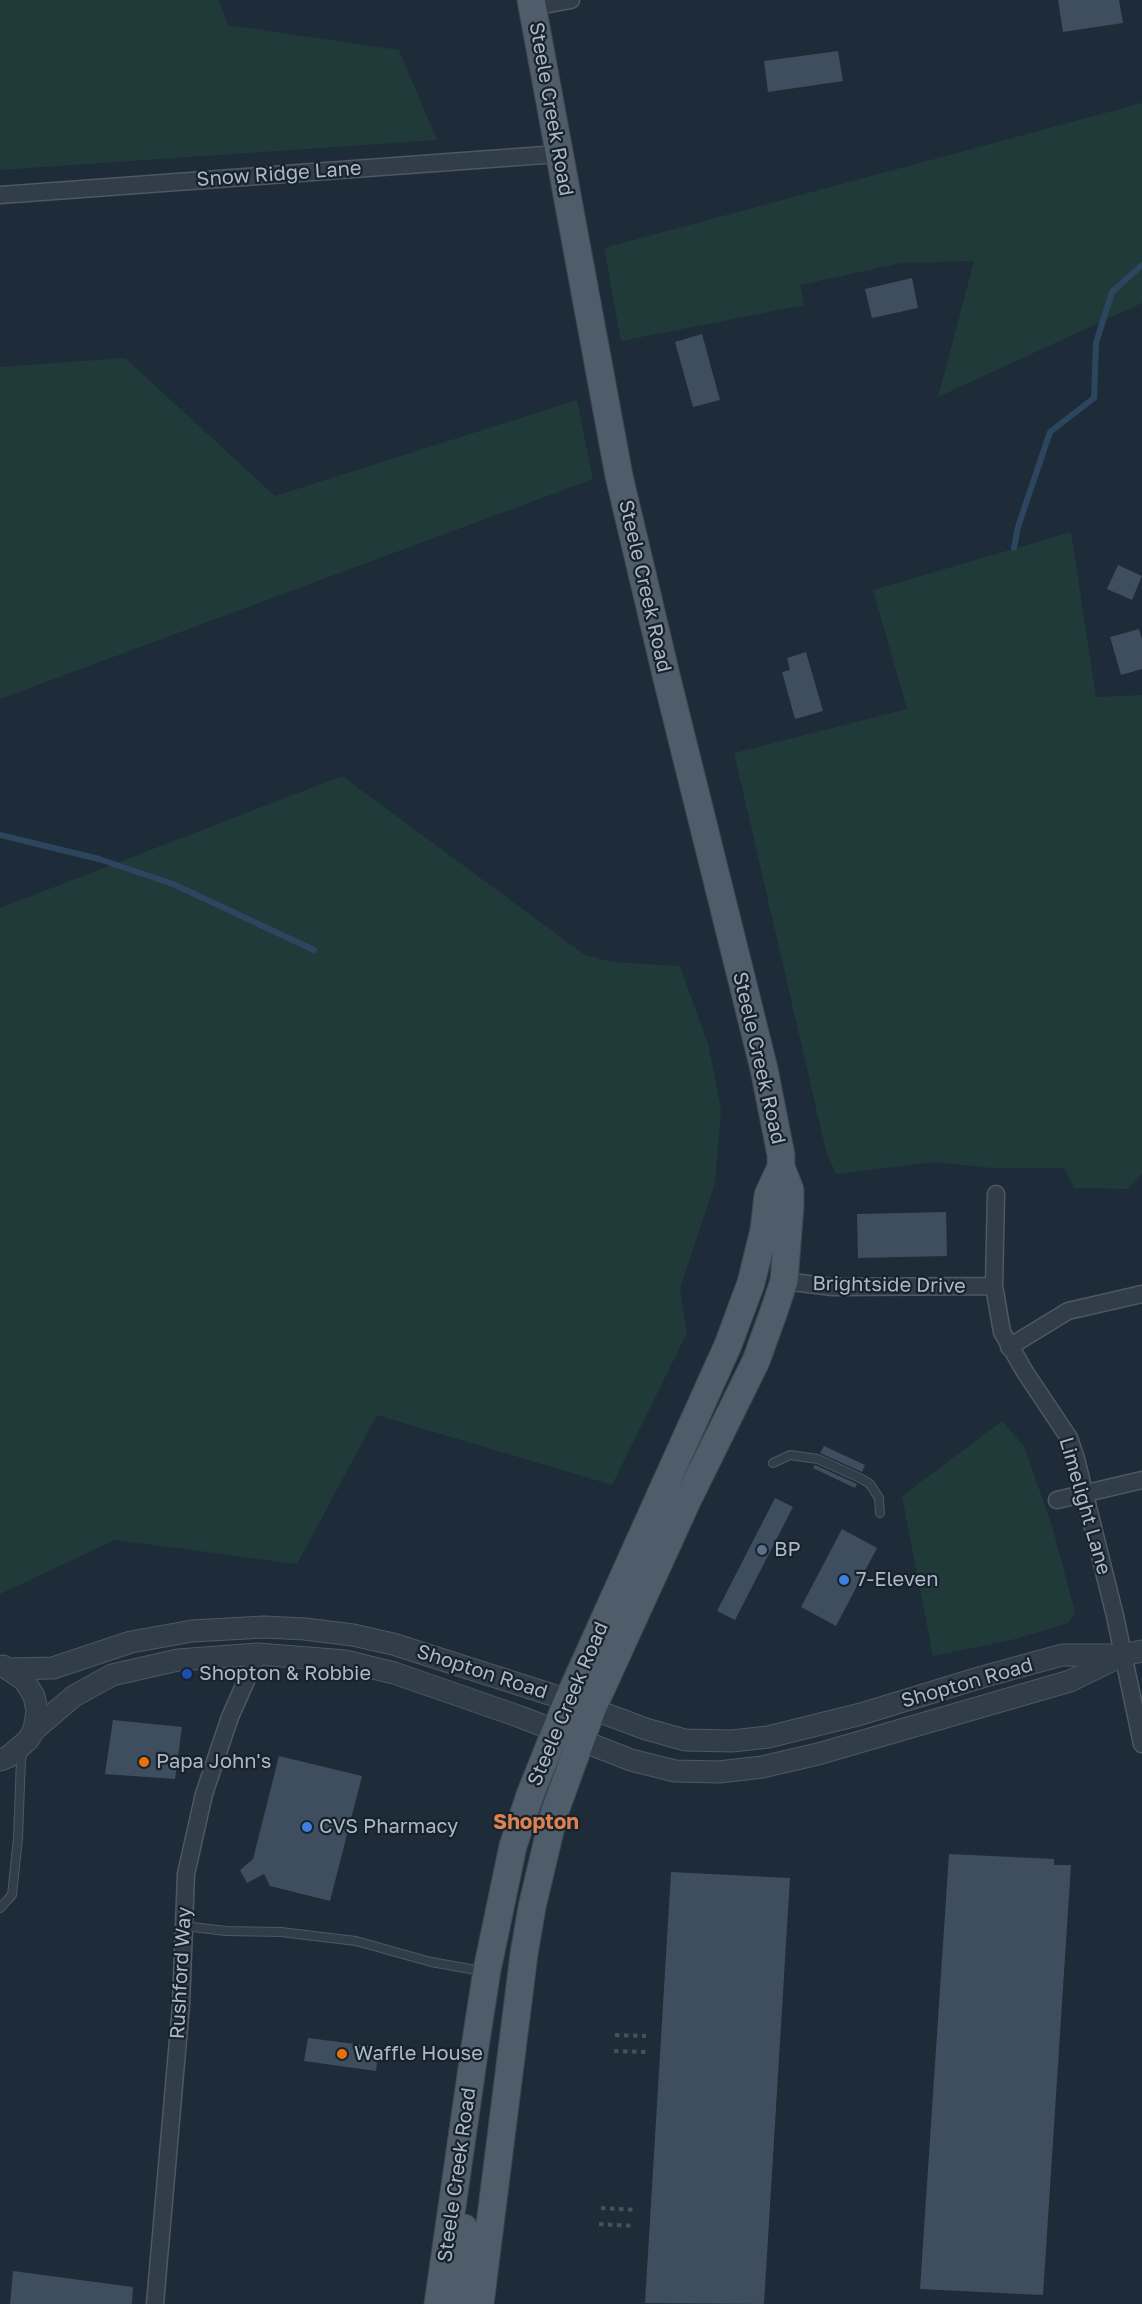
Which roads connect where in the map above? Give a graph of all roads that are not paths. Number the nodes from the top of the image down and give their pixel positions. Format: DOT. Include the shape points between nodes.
graph roads {
  1 [pos="571,0"];
  2 [pos="532,3"];
  3 [pos="558,154"];
  4 [pos="0,195"];
  5 [pos="781,1167"];
  6 [pos="996,1194"];
  7 [pos="784,1281"];
  8 [pos="994,1286"];
  9 [pos="1142,1294"];
  10 [pos="1009,1347"];
  11 [pos="773,1464"];
  12 [pos="1142,1480"];
  13 [pos="1085,1494"];
  14 [pos="1057,1500"];
  15 [pos="880,1513"];
  16 [pos="1132,1653"];
  17 [pos="258,1654"];
  18 [pos="5,1667"];
  19 [pos="580,1704"];
  20 [pos="555,1730"];
  21 [pos="31,1735"];
  22 [pos="580,1742"];
  23 [pos="1142,1744"];
  24 [pos="0,1760"];
  25 [pos="0,1908"];
  26 [pos="184,1926"];
  27 [pos="487,1970"];
  28 [pos="466,2116"];
  29 [pos="155,2304"];
  30 [pos="438,2304"];
  31 [pos="460,2304"];
  32 [pos="480,2304"];
  1 -- 2 [label="street"];
  2 -- 3 [label="main road, Steele Creek Road"];
  3 -- 4 [label="street, Snow Ridge Lane"];
  3 -- 5 [label="main road, Steele Creek Road" via="619,476 764,1069"];
  5 -- 7 [label="main road, Steele Creek Road" via="790,1190"];
  5 -- 19 [label="main road, Steele Creek Road" via="768,1195 751,1283 728,1345"];
  6 -- 8 [label="street, Limelight Lane"];
  7 -- 8 [label="street, Brightside Drive" via="833,1287"];
  7 -- 19 [label="main road, Steele Creek Road" via="756,1361"];
  8 -- 10 [label="street, Limelight Lane" via="1002,1332"];
  9 -- 10 [label="street" via="1068,1311"];
  10 -- 13 [label="street, Limelight Lane" via="1069,1438"];
  11 -- 15 [label="lane" via="790,1455 818,1459 860,1478 870,1484 879,1498"];
  12 -- 13 [label="street"];
  13 -- 14 [label="street"];
  13 -- 16 [label="street, Limelight Lane"];
  16 -- 19 [label="street, Shopton Road" via="1062,1655 861,1714 768,1737 732,1741 685,1740"];
  16 -- 22 [label="street, Shopton Road" via="1070,1681 762,1767 719,1772 675,1771"];
  16 -- 23 [label="street, Limelight Lane"];
  17 -- 20 [label="street, Shopton Road" via="345,1661 394,1673"];
  17 -- 21 [label="street, Shopton Road" via="178,1660 112,1675 74,1696"];
  17 -- 26 [label="street, Rushford Way" via="230,1717 204,1794 186,1874"];
  18 -- 19 [label="street, Shopton Road" via="53,1668 131,1642 192,1631 295,1629 393,1644"];
  18 -- 21 [label="street" via="24,1680 34,1696 37,1711"];
  19 -- 20 [label="main road, Steele Creek Road"];
  19 -- 22 [label="main road, Steele Creek Road"];
  20 -- 22 [label="street, Shopton Road"];
  20 -- 27 [label="main road, Steele Creek Road" via="513,1846"];
  21 -- 24 [label="street, Shopton Road"];
  21 -- 25 [label="lane" via="21,1759 12,1895"];
  22 -- 32 [label="main road, Steele Creek Road" via="554,1814 525,1945"];
  26 -- 27 [label="lane" via="356,1941 431,1962"];
  26 -- 29 [label="street, Rushford Way" via="181,2006"];
  27 -- 28 [label="main road, Steele Creek Road"];
  28 -- 30 [label="main road, Steele Creek Road"];
  28 -- 31 [label="main road"];
}
